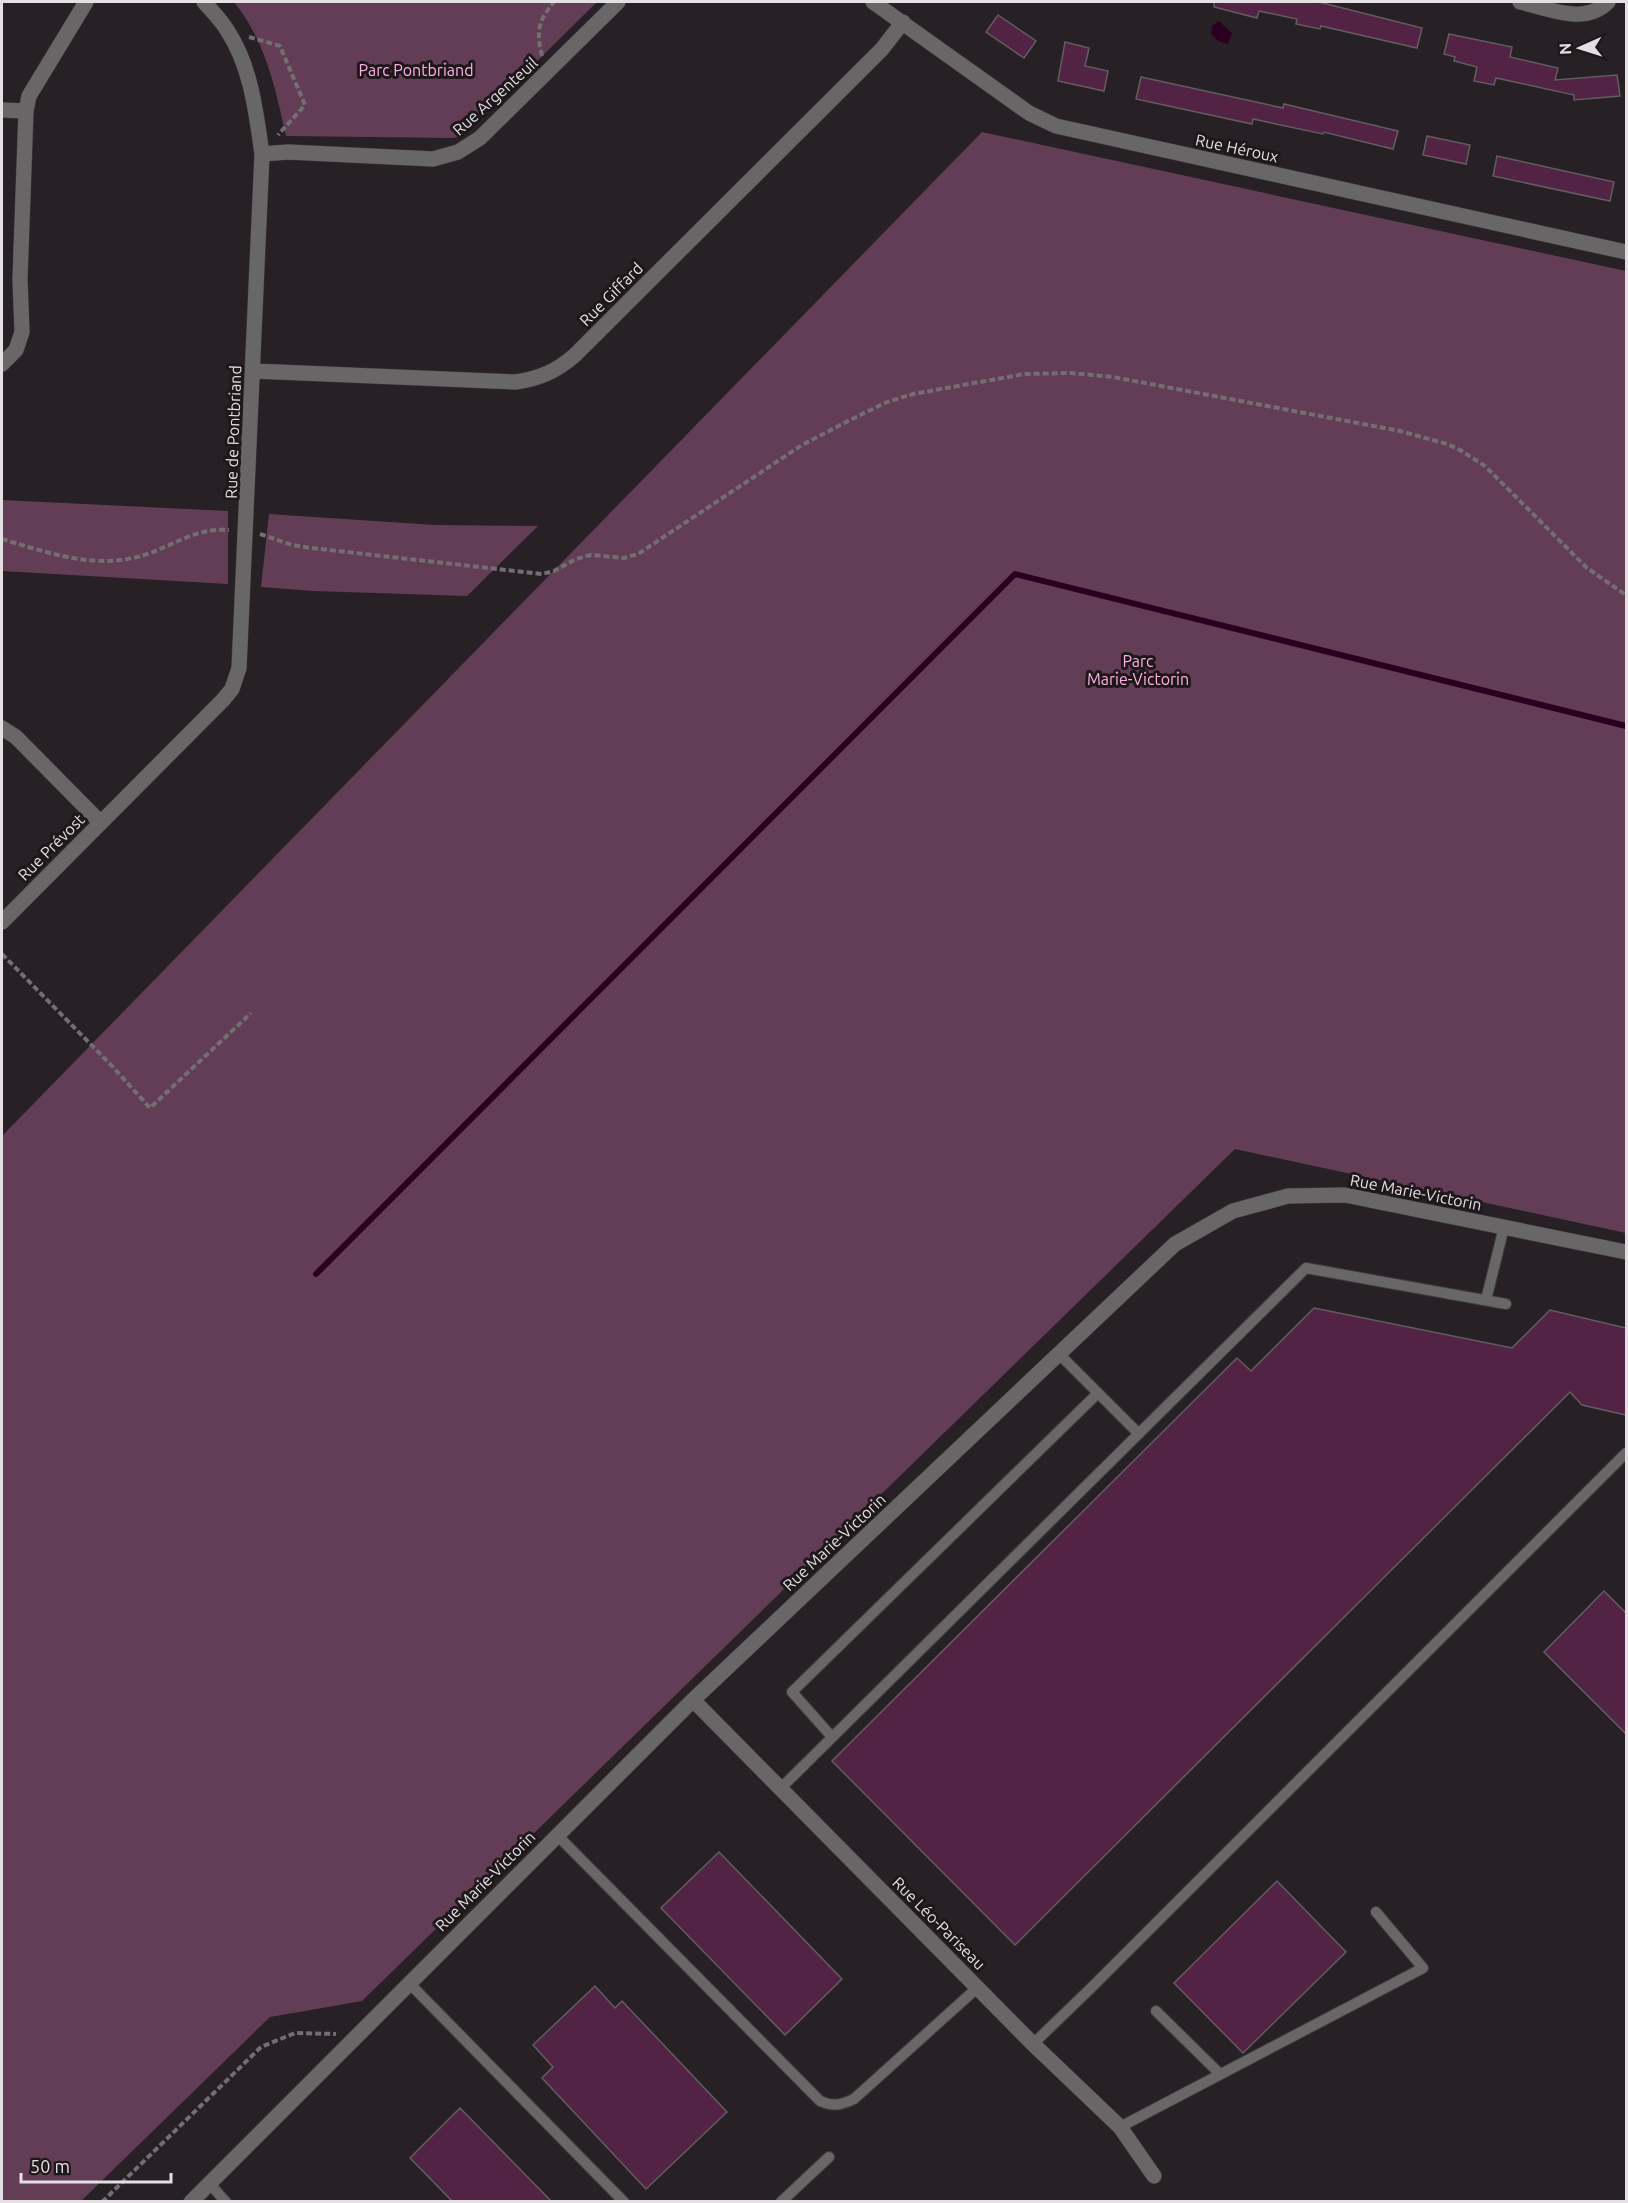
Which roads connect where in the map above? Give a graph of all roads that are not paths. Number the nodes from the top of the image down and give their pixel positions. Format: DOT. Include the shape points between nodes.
graph roads {
  1 [pos="86,2"];
  2 [pos="204,2"];
  3 [pos="618,2"];
  4 [pos="873,2"];
  5 [pos="1520,2"];
  6 [pos="1608,2"];
  7 [pos="903,22"];
  8 [pos="2,110"];
  9 [pos="26,111"];
  10 [pos="262,154"];
  11 [pos="1626,252"];
  12 [pos="2,364"];
  13 [pos="253,371"];
  14 [pos="2,728"];
  15 [pos="100,822"];
  16 [pos="2,922"];
  17 [pos="1504,1227"];
  18 [pos="1626,1252"];
  19 [pos="1486,1300"];
  20 [pos="1506,1304"];
  21 [pos="1059,1354"];
  22 [pos="1098,1393"];
  23 [pos="1139,1434"];
  24 [pos="1626,1454"];
  25 [pos="693,1700"];
  26 [pos="832,1737"];
  27 [pos="781,1788"];
  28 [pos="557,1835"];
  29 [pos="1376,1912"];
  30 [pos="409,1983"];
  31 [pos="977,1988"];
  32 [pos="1156,2011"];
  33 [pos="1033,2044"];
  34 [pos="1220,2074"];
  35 [pos="1119,2127"];
  36 [pos="829,2157"];
  37 [pos="1154,2175"];
  38 [pos="209,2183"];
  39 [pos="191,2202"];
  40 [pos="226,2202"];
  41 [pos="624,2202"];
  42 [pos="781,2202"];
  1 -- 9 [label="street" via="37,81"];
  2 -- 10 [label="street, Rue de Pontbriand" via="227,30 241,56"];
  3 -- 10 [label="street, Rue Argenteuil" via="473,144 450,156 433,159"];
  4 -- 7 [label="street, Rue Héroux"];
  5 -- 6 [label="street" via="1578,15"];
  7 -- 11 [label="street, Rue Héroux" via="1029,113 1056,126"];
  7 -- 13 [label="street, Rue Giffard" via="882,49 575,356 552,372 525,381 500,382"];
  8 -- 9 [label="street"];
  9 -- 12 [label="street" via="22,332 16,350"];
  10 -- 13 [label="street, Rue de Pontbriand"];
  13 -- 15 [label="street, Rue de Pontbriand" via="240,661 232,689"];
  14 -- 15 [label="street"];
  15 -- 16 [label="street, Rue Prévost"];
  17 -- 18 [label="street, Rue Marie-Victorin"];
  17 -- 19 [label="lane"];
  17 -- 21 [label="street, Rue Marie-Victorin" via="1345,1195 1288,1196 1233,1211 1175,1244"];
  19 -- 20 [label="lane"];
  19 -- 23 [label="lane" via="1306,1268"];
  21 -- 22 [label="lane"];
  21 -- 25 [label="street, Rue Marie-Victorin"];
  22 -- 23 [label="lane"];
  22 -- 26 [label="lane" via="792,1692"];
  23 -- 26 [label="lane"];
  24 -- 33 [label="lane"];
  25 -- 27 [label="street, Rue Léo-Pariseau"];
  25 -- 28 [label="street, Rue Marie-Victorin"];
  26 -- 27 [label="lane"];
  27 -- 31 [label="street, Rue Léo-Pariseau"];
  28 -- 30 [label="street, Rue Marie-Victorin"];
  28 -- 31 [label="lane" via="820,2101 830,2105 843,2105 854,2099"];
  29 -- 34 [label="lane" via="1424,1968"];
  30 -- 38 [label="street, Rue Marie-Victorin"];
  30 -- 41 [label="lane"];
  31 -- 33 [label="street, Rue Léo-Pariseau"];
  32 -- 34 [label="lane"];
  33 -- 35 [label="street, Rue Léo-Pariseau"];
  34 -- 35 [label="lane"];
  35 -- 37 [label="street, Rue Léo-Pariseau"];
  36 -- 42 [label="lane"];
  38 -- 39 [label="street, Rue Marie-Victorin"];
  38 -- 40 [label="lane"];
}
